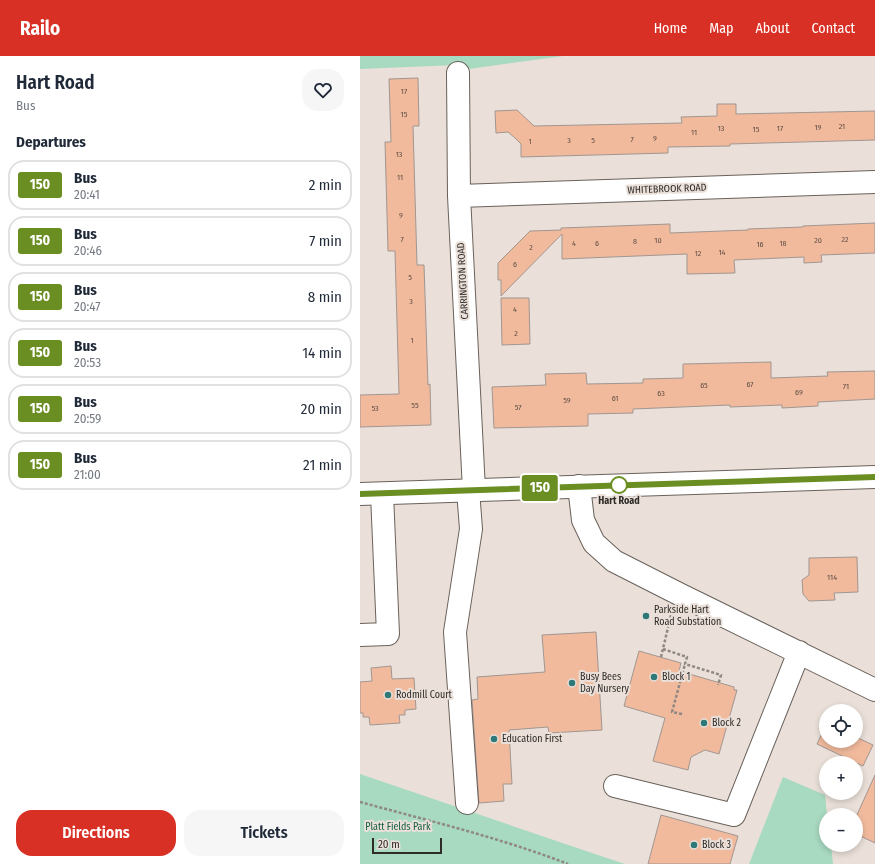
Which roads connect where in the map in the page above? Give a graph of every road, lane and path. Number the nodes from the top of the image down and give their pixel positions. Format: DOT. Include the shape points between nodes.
graph roads {
  1 [pos="458,73"];
  2 [pos="875,182"];
  3 [pos="459,196"];
  4 [pos="875,477"];
  5 [pos="579,486"];
  6 [pos="471,490"];
  7 [pos="360,494"];
  8 [pos="382,494"];
  9 [pos="681,595"];
  10 [pos="360,635"];
  11 [pos="663,649"];
  12 [pos="799,652"];
  13 [pos="661,657"];
  14 [pos="685,664"];
  15 [pos="718,685"];
  16 [pos="875,690"];
  17 [pos="673,692"];
  18 [pos="677,693"];
  19 [pos="682,714"];
  20 [pos="615,786"];
  21 [pos="360,802"];
  22 [pos="467,803"];
  23 [pos="568,864"];
  1 -- 3 [label="main road, CARRINGTON ROAD"];
  2 -- 3 [label="main road, WHITEBROOK ROAD"];
  3 -- 6 [label="main road, CARRINGTON ROAD"];
  4 -- 5 [label="main road"];
  5 -- 6 [label="main road"];
  5 -- 9 [label="main road" via="583,520 594,542 614,560"];
  6 -- 8 [label="main road"];
  6 -- 22 [label="main road, CARRINGTON ROAD" via="471,529 455,632"];
  7 -- 8 [label="main road"];
  8 -- 10 [label="main road" via="388,634"];
  9 -- 11 [label="path" via="670,616"];
  9 -- 12 [label="main road"];
  11 -- 13 [label="path"];
  11 -- 14 [label="path" via="687,657"];
  12 -- 16 [label="main road"];
  12 -- 20 [label="main road" via="734,815"];
  14 -- 15 [label="path" via="721,675"];
  14 -- 18 [label="path"];
  17 -- 18 [label="path"];
  18 -- 19 [label="path" via="672,712"];
  21 -- 23 [label="path" via="451,826"];
}
